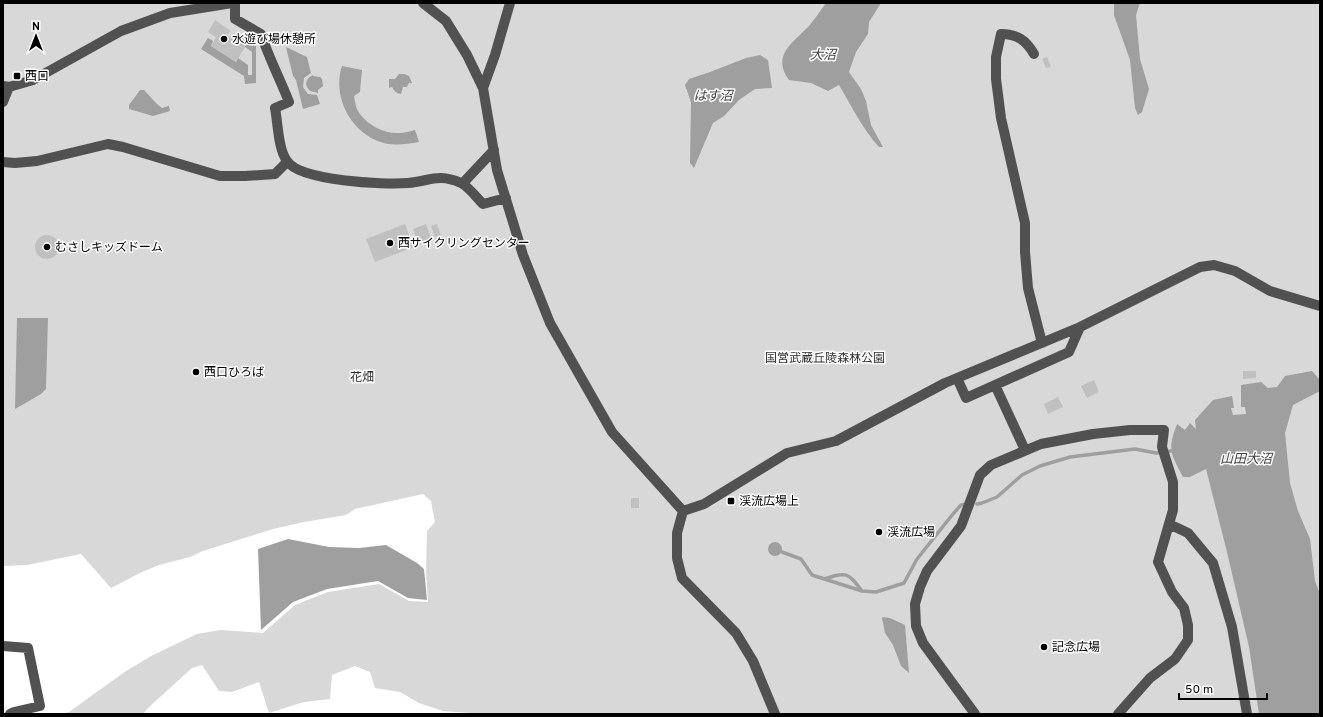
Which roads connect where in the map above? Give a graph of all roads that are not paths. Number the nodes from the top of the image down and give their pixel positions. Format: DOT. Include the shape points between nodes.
graph roads {
  1 [pos="233,3"];
  2 [pos="422,3"];
  3 [pos="510,3"];
  4 [pos="1034,54"];
  5 [pos="3,79"];
  6 [pos="6,87"];
  7 [pos="483,88"];
  8 [pos="3,102"];
  9 [pos="494,150"];
  10 [pos="3,162"];
  11 [pos="287,162"];
  12 [pos="463,183"];
  13 [pos="506,198"];
  14 [pos="1320,306"];
  15 [pos="1080,327"];
  16 [pos="1042,343"];
  17 [pos="957,378"];
  18 [pos="995,385"];
  19 [pos="1025,450"];
  20 [pos="683,511"];
  21 [pos="1169,524"];
  22 [pos="3,646"];
  23 [pos="10,714"];
  24 [pos="775,714"];
  25 [pos="975,714"];
  26 [pos="1118,714"];
  27 [pos="1247,714"];
  1 -- 6 [label="street" via="170,14 120,31 33,80"];
  1 -- 11 [label="street" via="235,19 261,34 289,102 275,108 282,152"];
  2 -- 7 [label="street" via="446,22 467,55"];
  3 -- 7 [label="street"];
  4 -- 16 [label="street" via="1028,44 1011,34 1001,34 996,57 996,79 1001,118 1025,223 1028,288"];
  5 -- 6 [label="street"];
  6 -- 8 [label="street"];
  7 -- 9 [label="street"];
  9 -- 12 [label="street"];
  9 -- 13 [label="street"];
  10 -- 11 [label="street" via="37,162 108,144 220,176 275,174"];
  11 -- 12 [label="street" via="294,168 308,173 358,183 409,183 434,178"];
  12 -- 13 [label="street" via="483,204"];
  13 -- 20 [label="street" via="523,255 550,323 612,432"];
  14 -- 15 [label="street" via="1270,291 1235,271 1214,265 1200,267"];
  15 -- 16 [label="street"];
  15 -- 18 [label="street" via="1069,352"];
  16 -- 17 [label="street"];
  17 -- 18 [label="street" via="966,398"];
  17 -- 20 [label="street" via="836,441 787,454 704,504"];
  18 -- 19 [label="street"];
  19 -- 21 [label="street" via="1041,444 1093,434 1164,430 1163,452 1173,482 1173,510"];
  19 -- 25 [label="street" via="991,465 980,475 962,526 927,570 915,604 916,626 922,643"];
  20 -- 24 [label="street" via="677,533 682,578 736,633 753,661"];
  21 -- 26 [label="street" via="1158,562 1172,592 1184,608 1188,640 1175,659 1150,678"];
  21 -- 27 [label="street" via="1188,533 1212,562 1232,628"];
  22 -- 23 [label="street" via="28,648 40,706"];
}
